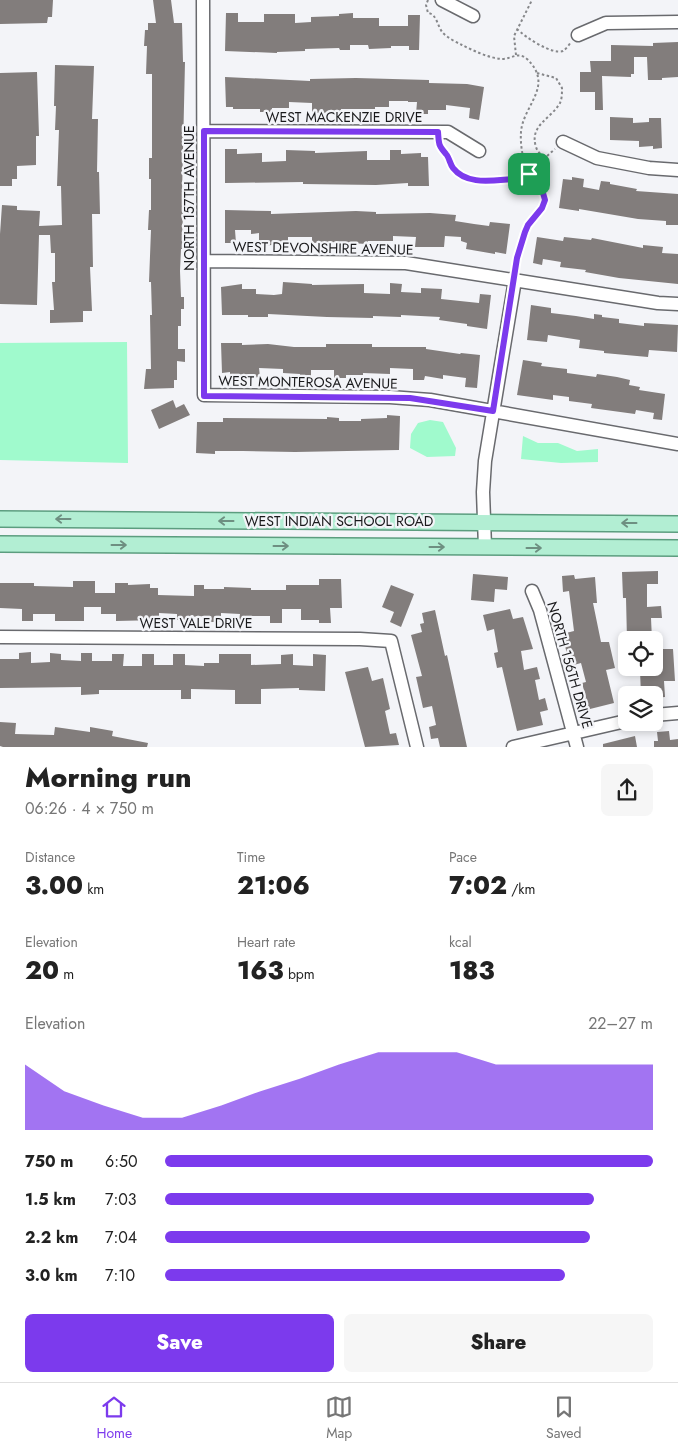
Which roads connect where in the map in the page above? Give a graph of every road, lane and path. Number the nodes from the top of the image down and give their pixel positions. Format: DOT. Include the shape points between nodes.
graph roads {
  1 [pos="203,0"];
  2 [pos="428,0"];
  3 [pos="442,0"];
  4 [pos="532,0"];
  5 [pos="473,16"];
  6 [pos="678,22"];
  7 [pos="517,29"];
  8 [pos="578,35"];
  9 [pos="516,55"];
  10 [pos="537,73"];
  11 [pos="204,131"];
  12 [pos="438,132"];
  13 [pos="563,142"];
  14 [pos="479,151"];
  15 [pos="678,170"];
  16 [pos="529,174"];
  17 [pos="204,262"];
  18 [pos="515,280"];
  19 [pos="678,304"];
  20 [pos="204,396"];
  21 [pos="493,411"];
  22 [pos="678,444"];
  23 [pos="0,519"];
  24 [pos="484,522"];
  25 [pos="678,524"];
  26 [pos="0,544"];
  27 [pos="485,547"];
  28 [pos="678,548"];
  29 [pos="532,591"];
  30 [pos="0,637"];
  31 [pos="678,713"];
  32 [pos="663,714"];
  33 [pos="618,723"];
  34 [pos="574,733"];
  35 [pos="417,747"];
  36 [pos="513,747"];
  37 [pos="577,747"];
  1 -- 11 [label="street, NORTH 157TH AVENUE"];
  2 -- 9 [label="path" via="428,13 435,16 443,32 452,40 494,58"];
  3 -- 5 [label="street"];
  4 -- 7 [label="path"];
  6 -- 8 [label="street" via="606,23"];
  7 -- 8 [label="path" via="533,41 561,51"];
  7 -- 9 [label="path" via="514,36"];
  9 -- 10 [label="path" via="525,58"];
  10 -- 13 [label="path" via="556,78 562,88 557,108 538,126 535,136 537,150 547,156"];
  10 -- 16 [label="path" via="538,90 521,135"];
  11 -- 12 [label="street, WEST MACKENZIE DRIVE"];
  11 -- 17 [label="street, NORTH 157TH AVENUE"];
  12 -- 14 [label="street, WEST MACKENZIE DRIVE" via="448,132"];
  12 -- 16 [label="path" via="442,151 466,178 514,179"];
  13 -- 15 [label="street" via="597,158"];
  16 -- 18 [label="path" via="545,200 525,232 517,258"];
  17 -- 18 [label="street, WEST DEVONSHIRE AVENUE" via="406,263"];
  17 -- 20 [label="street, NORTH 157TH AVENUE"];
  18 -- 19 [label="street, WEST DEVONSHIRE AVENUE"];
  18 -- 21 [label="street"];
  20 -- 21 [label="street, WEST MONTEROSA AVENUE" via="410,398"];
  21 -- 22 [label="street, WEST MONTEROSA AVENUE"];
  21 -- 24 [label="street" via="485,461"];
  24 -- 23 [label="main road, WEST INDIAN SCHOOL ROAD, one-way"];
  25 -- 24 [label="main road, WEST INDIAN SCHOOL ROAD, one-way"];
  24 -- 27 [label="street"];
  26 -- 27 [label="main road, WEST INDIAN SCHOOL ROAD, one-way"];
  27 -- 28 [label="main road, WEST INDIAN SCHOOL ROAD, one-way"];
  29 -- 34 [label="street, NORTH 156TH DRIVE"];
  30 -- 35 [label="street, WEST VALE DRIVE" via="391,641"];
  31 -- 32 [label="street"];
  33 -- 34 [label="street"];
  34 -- 36 [label="street"];
  34 -- 37 [label="street, NORTH 156TH DRIVE"];
}
